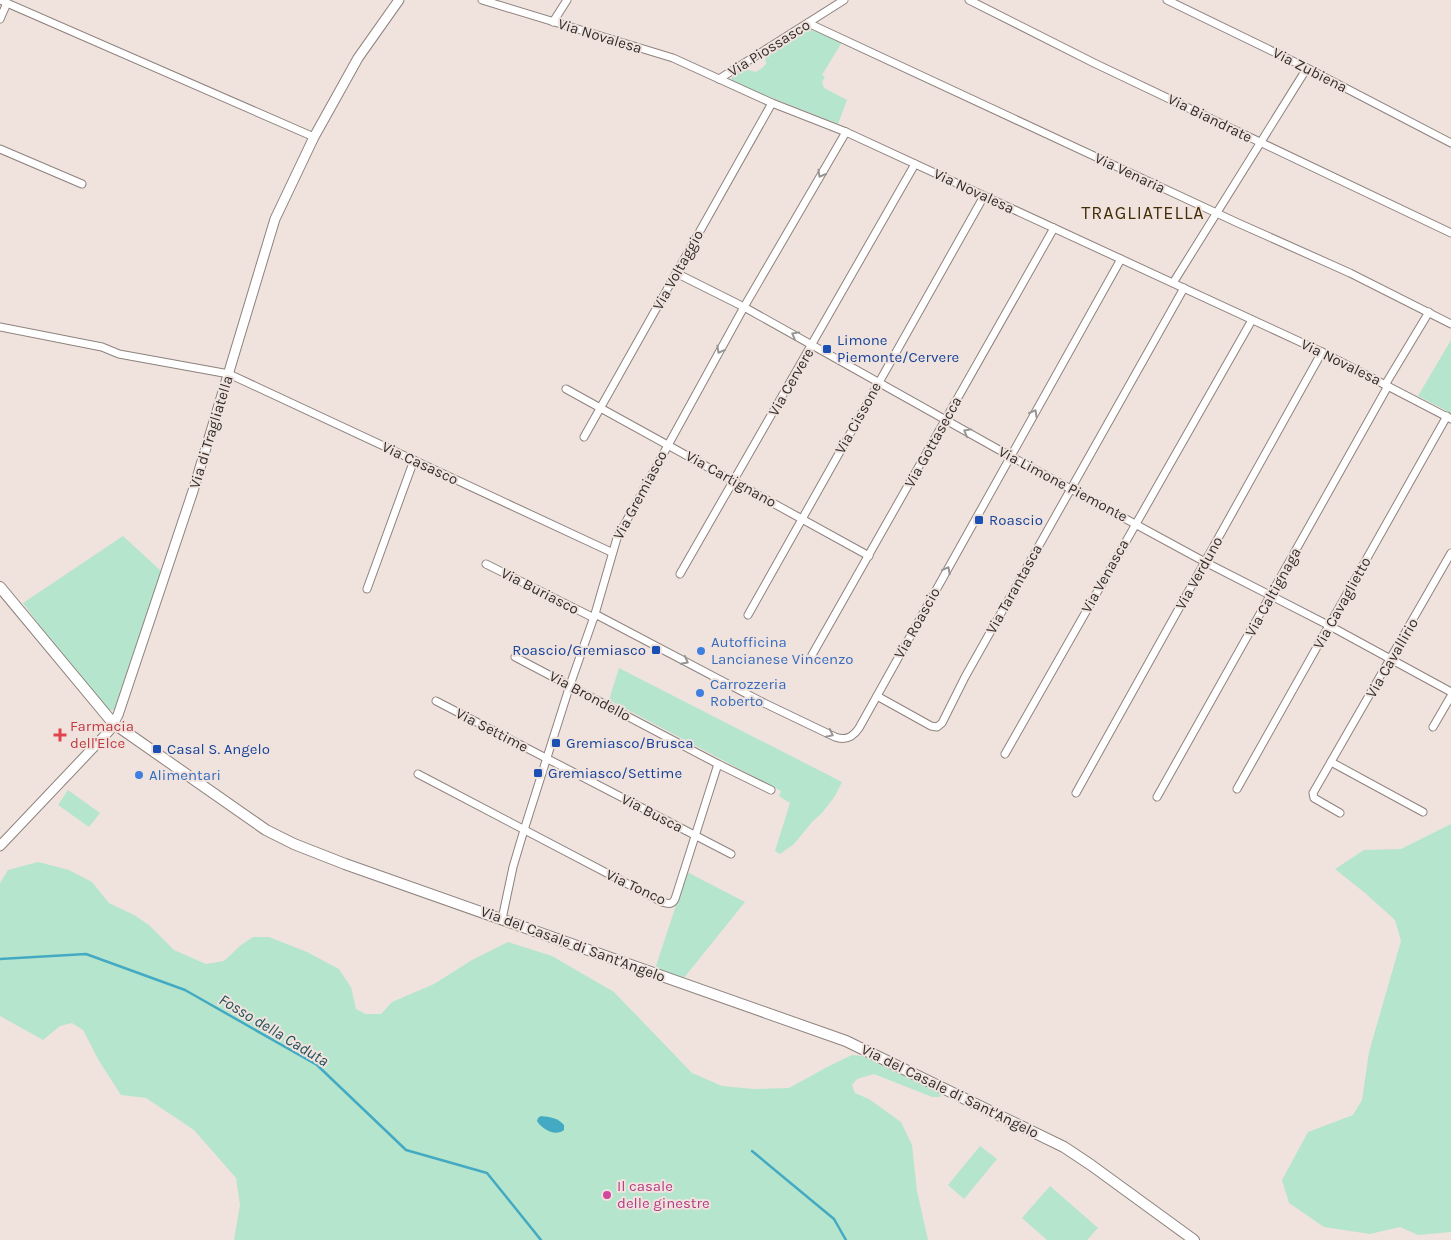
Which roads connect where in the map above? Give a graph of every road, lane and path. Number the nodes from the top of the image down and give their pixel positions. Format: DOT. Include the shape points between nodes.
graph roads {
  1 [pos="399,0"];
  2 [pos="482,0"];
  3 [pos="567,0"];
  4 [pos="970,0"];
  5 [pos="1168,0"];
  6 [pos="841,1"];
  7 [pos="4,2"];
  8 [pos="0,19"];
  9 [pos="553,22"];
  10 [pos="808,23"];
  11 [pos="1307,68"];
  12 [pos="719,79"];
  13 [pos="772,103"];
  14 [pos="846,132"];
  15 [pos="314,137"];
  16 [pos="1262,143"];
  17 [pos="1451,143"];
  18 [pos="0,149"];
  19 [pos="915,164"];
  20 [pos="82,184"];
  21 [pos="984,196"];
  22 [pos="1218,214"];
  23 [pos="1054,228"];
  24 [pos="1451,234"];
  25 [pos="1121,259"];
  26 [pos="676,273"];
  27 [pos="1173,283"];
  28 [pos="1184,288"];
  29 [pos="744,307"];
  30 [pos="1429,312"];
  31 [pos="1252,320"];
  32 [pos="1451,324"];
  33 [pos="0,328"];
  34 [pos="812,345"];
  35 [pos="1322,352"];
  36 [pos="229,374"];
  37 [pos="879,382"];
  38 [pos="1387,385"];
  39 [pos="566,390"];
  40 [pos="600,408"];
  41 [pos="1449,417"];
  42 [pos="946,420"];
  43 [pos="584,437"];
  44 [pos="667,444"];
  45 [pos="1010,456"];
  46 [pos="414,460"];
  47 [pos="735,481"];
  48 [pos="1070,488"];
  49 [pos="802,518"];
  50 [pos="1135,523"];
  51 [pos="611,552"];
  52 [pos="1451,553"];
  53 [pos="869,556"];
  54 [pos="1205,562"];
  55 [pos="486,564"];
  56 [pos="680,574"];
  57 [pos="0,587"];
  58 [pos="367,590"];
  59 [pos="1271,596"];
  60 [pos="595,616"];
  61 [pos="748,616"];
  62 [pos="1330,626"];
  63 [pos="812,656"];
  64 [pos="515,657"];
  65 [pos="1391,660"];
  66 [pos="570,685"];
  67 [pos="1451,692"];
  68 [pos="877,696"];
  69 [pos="1451,696"];
  70 [pos="436,701"];
  71 [pos="113,723"];
  72 [pos="1433,727"];
  73 [pos="1005,754"];
  74 [pos="547,758"];
  75 [pos="1331,762"];
  76 [pos="718,764"];
  77 [pos="418,774"];
  78 [pos="771,790"];
  79 [pos="1237,790"];
  80 [pos="1076,793"];
  81 [pos="1157,797"];
  82 [pos="1423,812"];
  83 [pos="1340,813"];
  84 [pos="524,830"];
  85 [pos="696,835"];
  86 [pos="0,846"];
  87 [pos="731,854"];
  88 [pos="502,919"];
  89 [pos="1194,1240"];
  1 -- 15 [label="street, Via di Tragliatella" via="358,58"];
  2 -- 9 [label="street, Via Novalesa"];
  3 -- 9 [label="street"];
  4 -- 16 [label="street, Via Biandrate"];
  5 -- 11 [label="street, Via Zubiena"];
  6 -- 10 [label="street, Via Piossasco"];
  7 -- 8 [label="street"];
  7 -- 15 [label="street"];
  9 -- 12 [label="street, Via Novalesa" via="662,55"];
  10 -- 12 [label="street, Via Piossasco"];
  10 -- 22 [label="street, Via Venaria"];
  11 -- 16 [label="street"];
  11 -- 17 [label="street, Via Zubiena"];
  12 -- 13 [label="street, Via Novalesa"];
  13 -- 14 [label="street, Via Novalesa"];
  13 -- 26 [label="street, Via Voltaggio"];
  14 -- 19 [label="street, Via Novalesa"];
  14 -- 29 [label="street, Via Gremiasco, one-way"];
  15 -- 36 [label="street, Via di Tragliatella" via="269,236"];
  16 -- 22 [label="street"];
  16 -- 24 [label="street, Via Biandrate"];
  18 -- 20 [label="street"];
  19 -- 21 [label="street, Via Novalesa"];
  19 -- 34 [label="street, Via Cervere"];
  21 -- 23 [label="street, Via Novalesa"];
  21 -- 37 [label="street, Via Cissone"];
  22 -- 27 [label="street"];
  22 -- 30 [label="street, Via Venaria"];
  23 -- 25 [label="street, Via Novalesa"];
  23 -- 42 [label="street, Via Gottasecca"];
  25 -- 27 [label="street, Via Novalesa"];
  45 -- 25 [label="street, Via Roascio, one-way"];
  26 -- 29 [label="street, Via Limone Piemonte"];
  26 -- 40 [label="street, Via Voltaggio"];
  27 -- 28 [label="street, Via Novalesa"];
  28 -- 31 [label="street, Via Novalesa"];
  28 -- 48 [label="street, Via Tarantasca"];
  34 -- 29 [label="street, Via Limone Piemonte, one-way"];
  29 -- 44 [label="street, Via Gremiasco, one-way"];
  30 -- 32 [label="street, Via Venaria"];
  30 -- 38 [label="street, Via Caltignaga"];
  31 -- 35 [label="street, Via Novalesa"];
  31 -- 50 [label="street, Via Venasca"];
  33 -- 36 [label="street, Via Casasco"];
  34 -- 37 [label="street, Via Limone Piemonte"];
  34 -- 47 [label="street, Via Cervere"];
  35 -- 38 [label="street, Via Novalesa"];
  35 -- 54 [label="street, Via Verduno"];
  36 -- 46 [label="street, Via Casasco"];
  36 -- 71 [label="street, Via di Tragliatella" via="184,519"];
  37 -- 42 [label="street, Via Limone Piemonte"];
  37 -- 49 [label="street, Via Cissone"];
  38 -- 41 [label="street, Via Novalesa"];
  38 -- 59 [label="street, Via Caltignaga"];
  39 -- 40 [label="street, Via Cartignano"];
  40 -- 43 [label="street, Via Voltaggio"];
  40 -- 44 [label="street, Via Cartignano"];
  41 -- 62 [label="street, Via Cavaglietto"];
  45 -- 42 [label="street, Via Limone Piemonte, one-way"];
  42 -- 53 [label="street, Via Gottasecca"];
  44 -- 47 [label="street, Via Cartignano"];
  44 -- 51 [label="street, Via Gremiasco"];
  45 -- 48 [label="street, Via Limone Piemonte"];
  68 -- 45 [label="street, Via Roascio, one-way"];
  46 -- 51 [label="street, Via Casasco"];
  46 -- 58 [label="street"];
  47 -- 49 [label="street, Via Cartignano"];
  47 -- 56 [label="street, Via Cervere"];
  48 -- 50 [label="street, Via Limone Piemonte"];
  48 -- 68 [label="street, Via Tarantasca" via="941,724 931,726"];
  49 -- 53 [label="street, Via Cartignano"];
  49 -- 61 [label="street, Via Cissone"];
  50 -- 54 [label="street, Via Limone Piemonte"];
  50 -- 73 [label="street, Via Venasca"];
  51 -- 60 [label="street, Via Gremiasco"];
  52 -- 65 [label="street, Via Cavallirio"];
  53 -- 63 [label="street, Via Gottasecca"];
  54 -- 59 [label="street, Via Limone Piemonte"];
  54 -- 80 [label="street, Via Verduno"];
  55 -- 60 [label="street, Via Buriasco"];
  57 -- 71 [label="main road, Via del Casale di Sant'Angelo"];
  59 -- 62 [label="street, Via Limone Piemonte"];
  59 -- 81 [label="street, Via Caltignaga"];
  60 -- 66 [label="street, Via Gremiasco"];
  60 -- 68 [label="street, Via Roascio, one-way" via="838,738 848,738 855,733"];
  62 -- 65 [label="street, Via Limone Piemonte"];
  62 -- 79 [label="street, Via Cavaglietto"];
  64 -- 66 [label="street, Via Brondello"];
  65 -- 67 [label="street, Via Limone Piemonte"];
  65 -- 75 [label="street, Via Cavallirio"];
  66 -- 74 [label="street, Via Gremiasco"];
  66 -- 76 [label="street, Via Brondello"];
  69 -- 72 [label="street"];
  70 -- 74 [label="street, Via Settime"];
  71 -- 86 [label="street, Via di Tragliatella" via="110,731"];
  71 -- 88 [label="main road, Via del Casale di Sant'Angelo" via="236,810 285,840"];
  74 -- 84 [label="street, Via Gremiasco"];
  74 -- 85 [label="street, Via Busca"];
  75 -- 82 [label="street"];
  75 -- 83 [label="street, Via Cavallirio" via="1313,793 1314,798"];
  76 -- 78 [label="street, Via Brondello"];
  76 -- 85 [label="street, Via Tonco"];
  77 -- 84 [label="street"];
  84 -- 85 [label="street, Via Tonco" via="669,904 675,899"];
  84 -- 88 [label="street, Via Gremiasco"];
  85 -- 87 [label="street, Via Busca"];
  88 -- 89 [label="main road, Via del Casale di Sant'Angelo" via="856,1045 1073,1152"];
}
